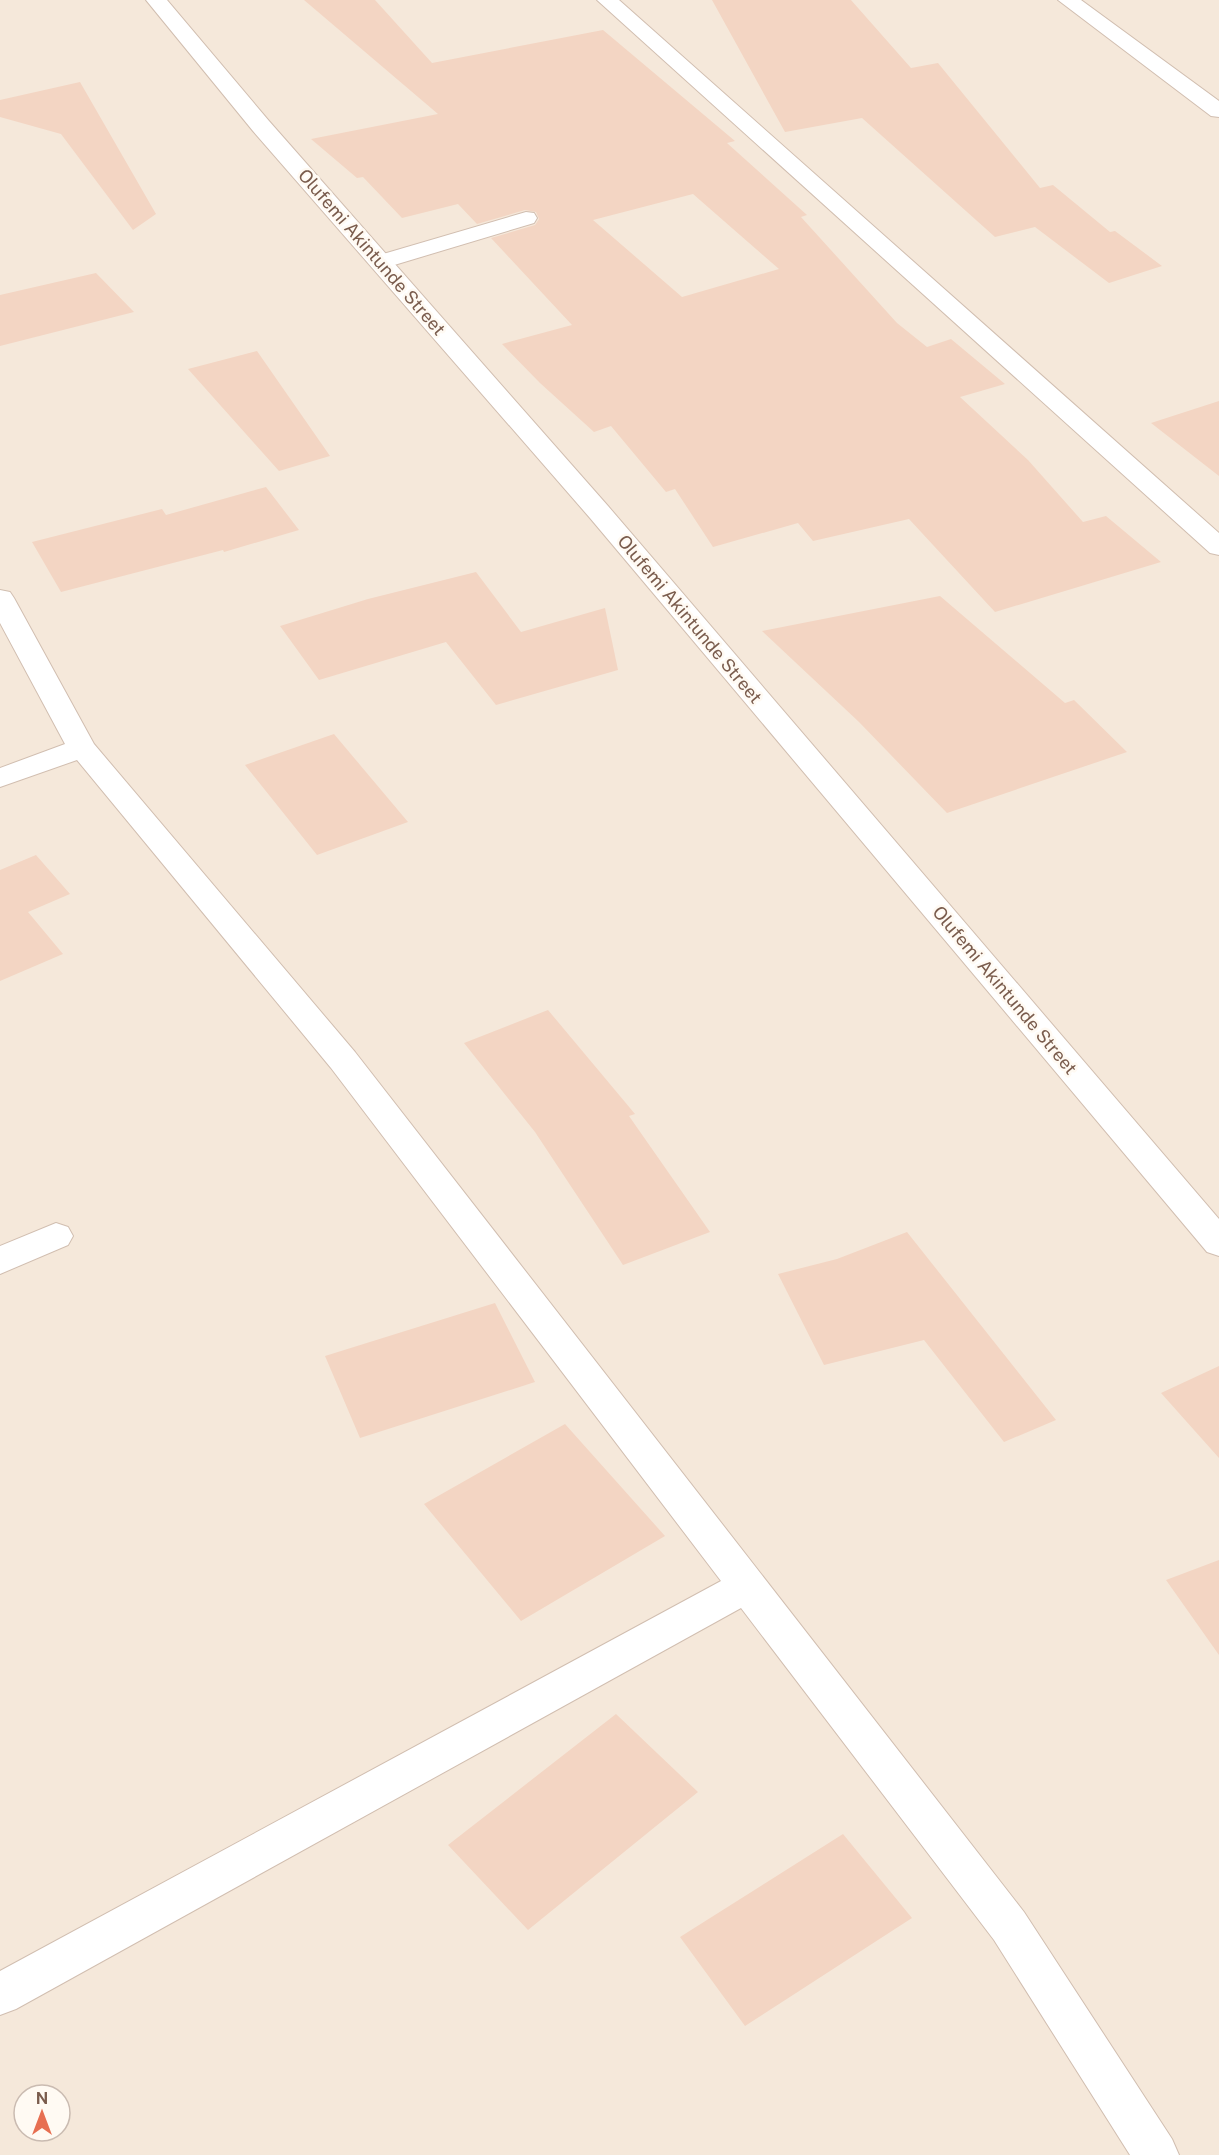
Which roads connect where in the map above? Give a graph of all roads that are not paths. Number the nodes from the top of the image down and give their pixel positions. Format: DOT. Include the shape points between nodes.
graph roads {
  1 [pos="156,0"];
  2 [pos="607,0"];
  3 [pos="1068,0"];
  4 [pos="1219,111"];
  5 [pos="526,218"];
  6 [pos="381,262"];
  7 [pos="1219,547"];
  8 [pos="0,598"];
  9 [pos="82,748"];
  10 [pos="0,778"];
  11 [pos="56,1236"];
  12 [pos="1219,1243"];
  13 [pos="0,1262"];
  14 [pos="746,1586"];
  15 [pos="0,1994"];
  16 [pos="1156,2155"];
  1 -- 6 [label="street, Olufemi Akintunde Street"];
  2 -- 7 [label="street"];
  3 -- 4 [label="street"];
  5 -- 6 [label="lane"];
  6 -- 12 [label="street, Olufemi Akintunde Street" via="599,512"];
  8 -- 9 [label="street"];
  9 -- 10 [label="street"];
  9 -- 14 [label="street" via="343,1060"];
  11 -- 13 [label="street"];
  14 -- 15 [label="street"];
  14 -- 16 [label="street" via="1009,1926"];
}
